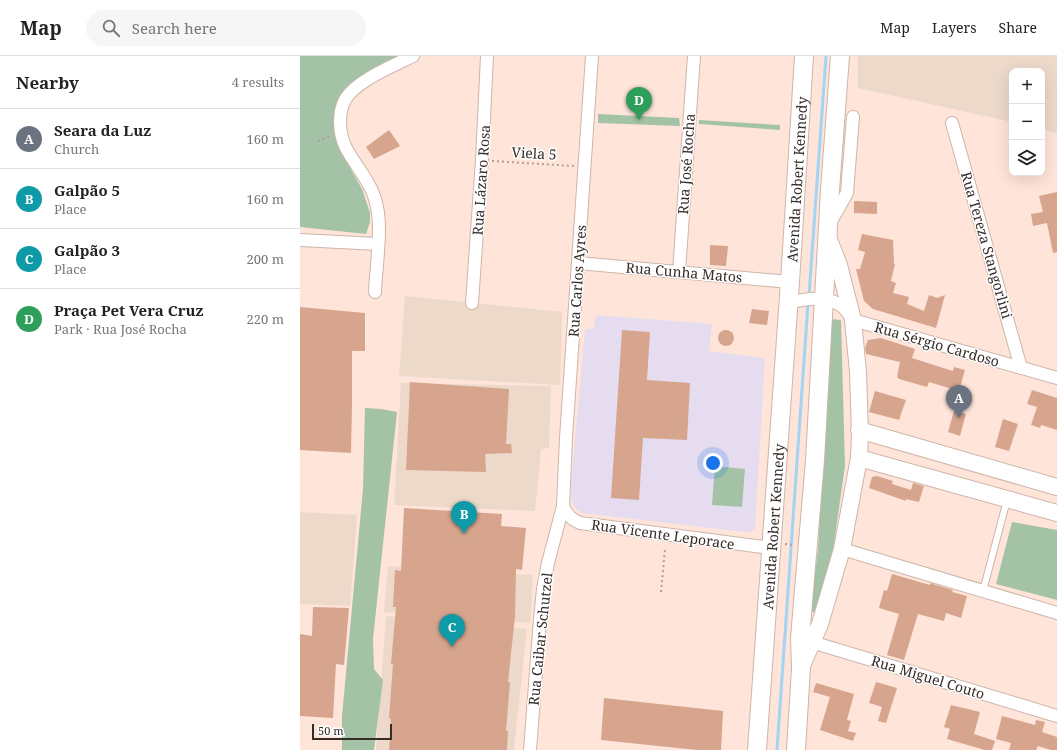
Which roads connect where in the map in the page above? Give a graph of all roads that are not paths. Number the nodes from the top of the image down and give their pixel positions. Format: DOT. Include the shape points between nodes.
graph roads {
  1 [pos="413,56"];
  2 [pos="488,56"];
  3 [pos="592,56"];
  4 [pos="694,56"];
  5 [pos="804,56"];
  6 [pos="840,56"];
  7 [pos="853,117"];
  8 [pos="952,123"];
  9 [pos="828,232"];
  10 [pos="300,240"];
  11 [pos="378,244"];
  12 [pos="578,263"];
  13 [pos="679,272"];
  14 [pos="790,282"];
  15 [pos="375,292"];
  16 [pos="820,299"];
  17 [pos="791,302"];
  18 [pos="472,303"];
  19 [pos="853,320"];
  20 [pos="1021,368"];
  21 [pos="1057,378"];
  22 [pos="860,430"];
  23 [pos="859,458"];
  24 [pos="1057,487"];
  25 [pos="1008,499"];
  26 [pos="563,506"];
  27 [pos="1057,513"];
  28 [pos="776,546"];
  29 [pos="842,550"];
  30 [pos="983,591"];
  31 [pos="1057,613"];
  32 [pos="806,640"];
  33 [pos="1057,716"];
  34 [pos="530,750"];
  35 [pos="757,750"];
  36 [pos="796,750"];
  1 -- 11 [label="street" via="358,86 348,94 341,113 342,139 372,190 377,207"];
  2 -- 18 [label="street, Rua Lázaro Rosa"];
  3 -- 12 [label="street, Rua Carlos Ayres"];
  4 -- 13 [label="street, Rua José Rocha"];
  5 -- 14 [label="main road, Avenida Robert Kennedy"];
  6 -- 9 [label="main road"];
  7 -- 9 [label="street" via="847,193"];
  8 -- 20 [label="street, Rua Tereza Stangorlini"];
  9 -- 16 [label="main road"];
  9 -- 19 [label="street"];
  10 -- 11 [label="street"];
  11 -- 15 [label="street"];
  12 -- 13 [label="street, Rua Cunha Matos"];
  12 -- 26 [label="street, Rua Carlos Ayres"];
  13 -- 14 [label="street, Rua Cunha Matos"];
  14 -- 17 [label="main road, Avenida Robert Kennedy"];
  16 -- 17 [label="street"];
  16 -- 19 [label="street" via="840,304"];
  16 -- 32 [label="main road"];
  17 -- 28 [label="main road, Avenida Robert Kennedy"];
  19 -- 20 [label="street, Rua Sérgio Cardoso"];
  19 -- 22 [label="street"];
  20 -- 21 [label="street, Rua Sérgio Cardoso"];
  22 -- 23 [label="street"];
  22 -- 24 [label="street"];
  23 -- 25 [label="street"];
  23 -- 29 [label="street"];
  25 -- 27 [label="street"];
  25 -- 30 [label="lane"];
  26 -- 28 [label="street, Rua Vicente Leporace" via="566,514 580,522"];
  26 -- 34 [label="street, Rua Caibar Schutzel" via="548,563 542,604"];
  28 -- 35 [label="main road, Avenida Robert Kennedy"];
  29 -- 30 [label="street"];
  29 -- 32 [label="street" via="829,596"];
  30 -- 31 [label="street"];
  32 -- 33 [label="street, Rua Miguel Couto"];
  32 -- 36 [label="main road" via="801,668"];
}
